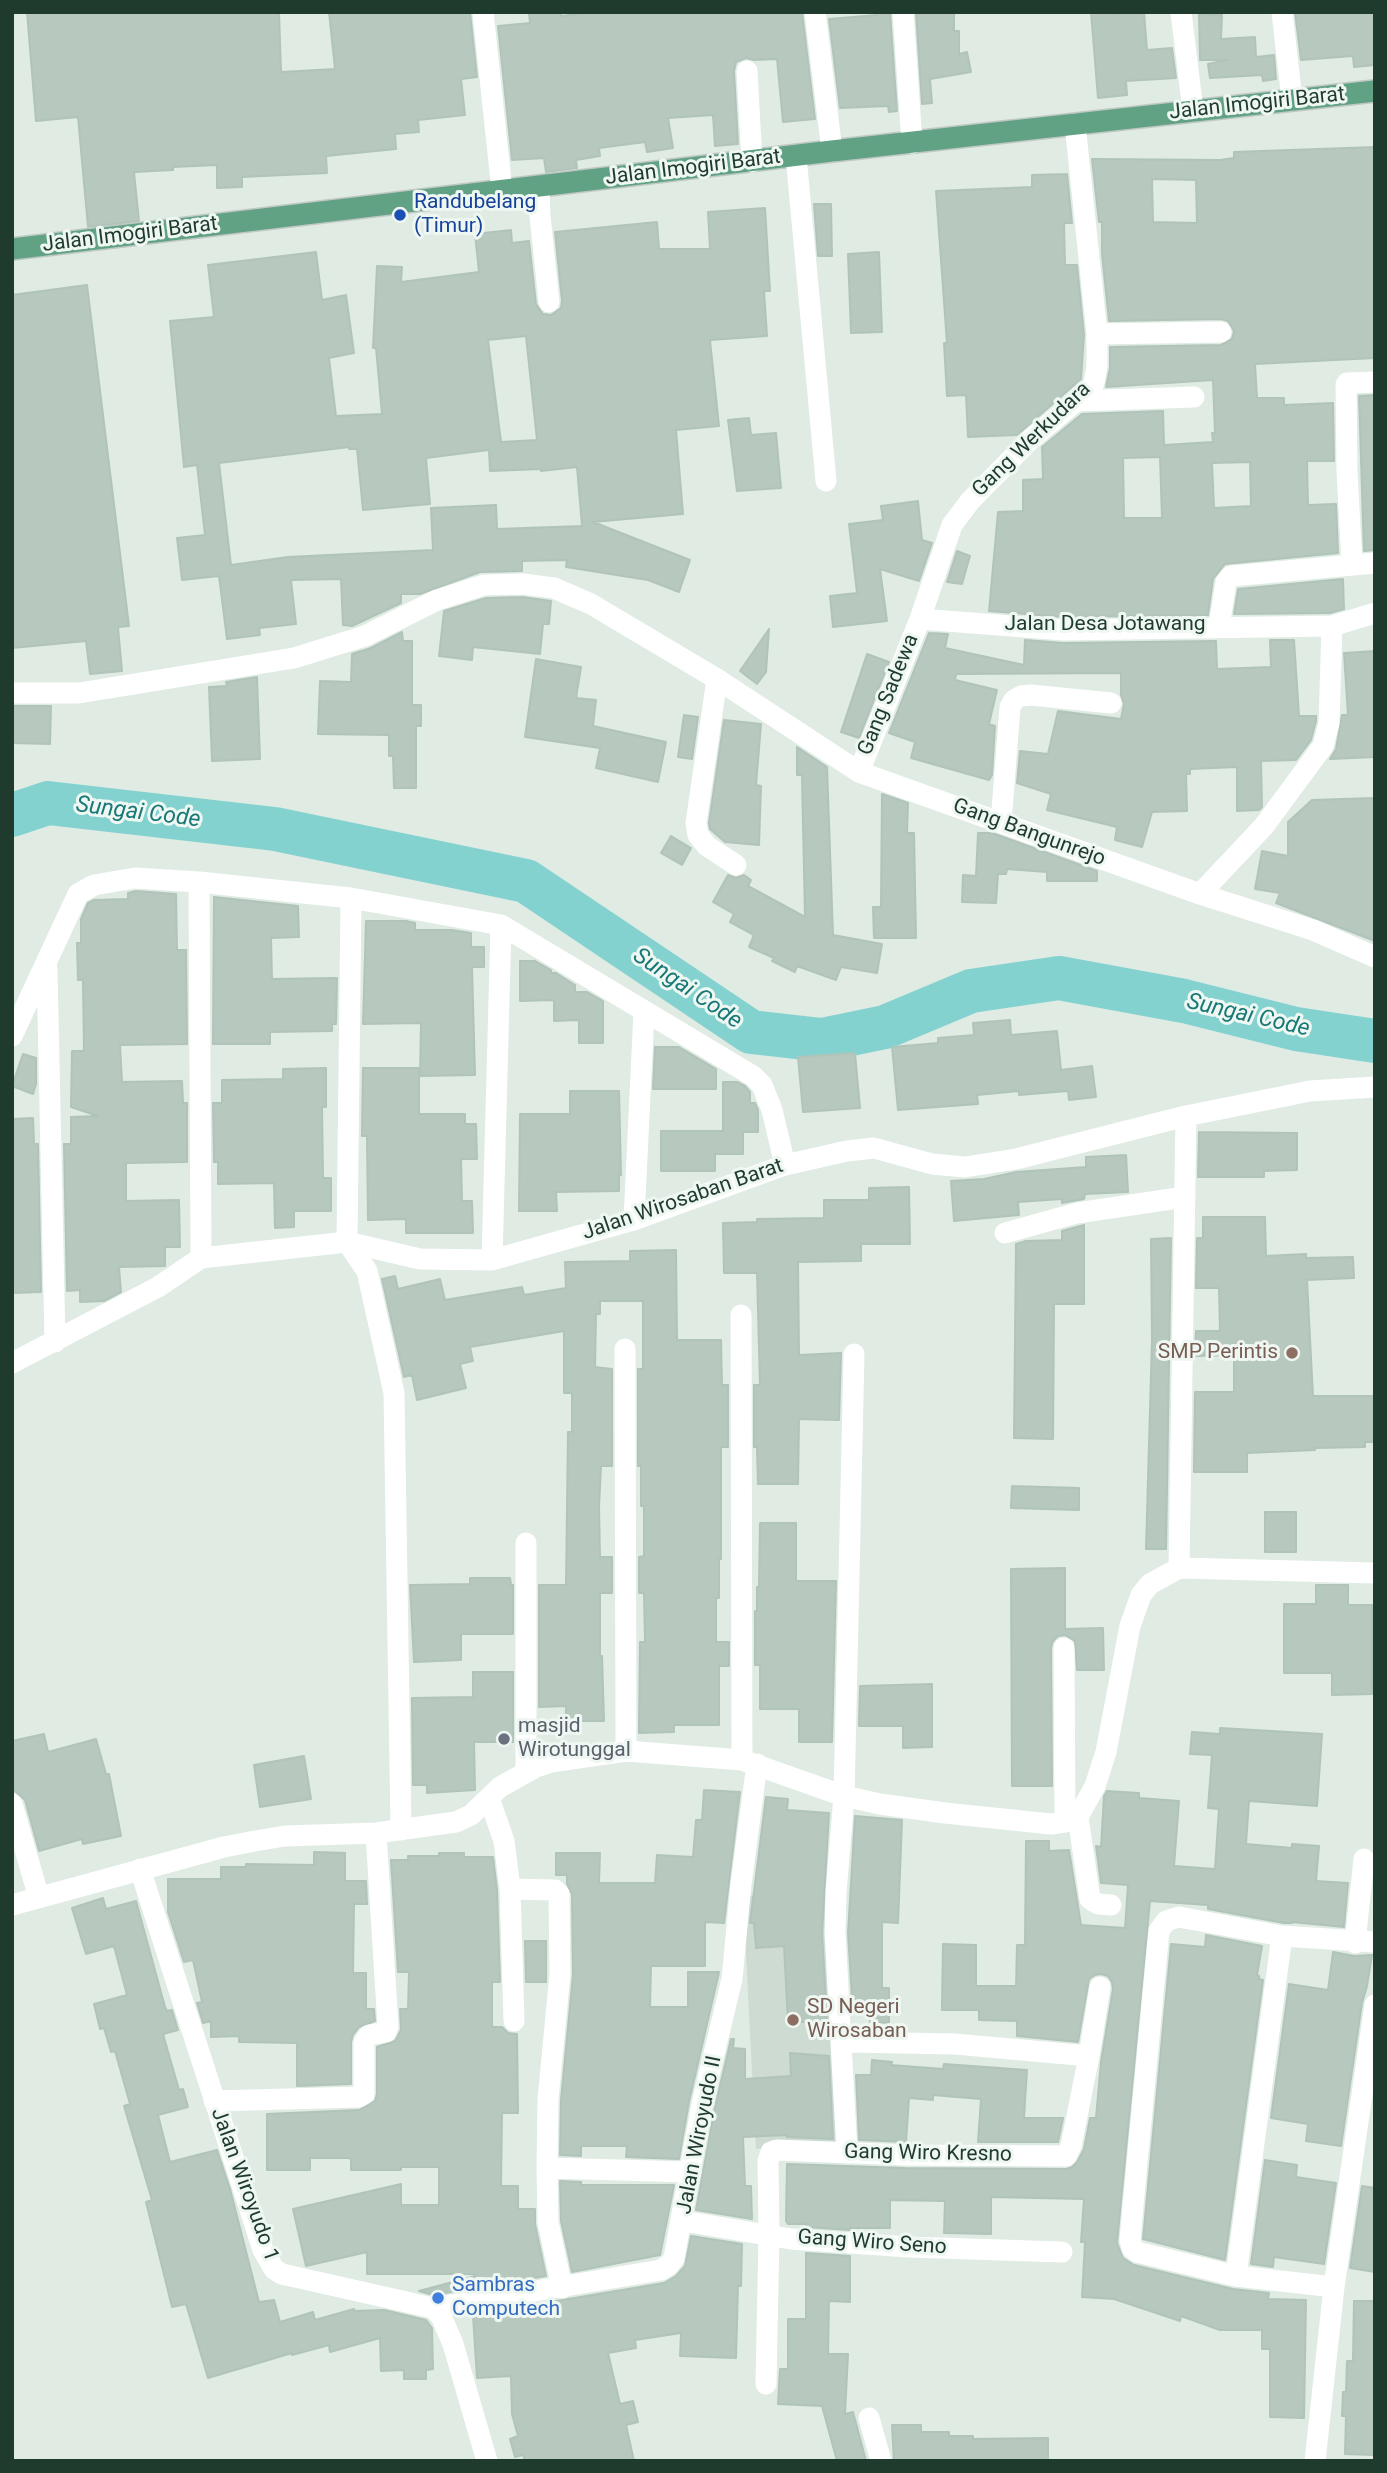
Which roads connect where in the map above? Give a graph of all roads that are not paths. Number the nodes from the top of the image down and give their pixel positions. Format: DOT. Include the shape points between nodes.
graph roads {
  1 [pos="483,12"];
  2 [pos="814,12"];
  3 [pos="903,12"];
  4 [pos="1181,12"];
  5 [pos="1282,12"];
  6 [pos="747,71"];
  7 [pos="1375,91"];
  8 [pos="1293,100"];
  9 [pos="1193,111"];
  10 [pos="1075,124"];
  11 [pos="912,143"];
  12 [pos="832,151"];
  13 [pos="796,156"];
  14 [pos="752,162"];
  15 [pos="539,187"];
  16 [pos="502,191"];
  17 [pos="12,249"];
  18 [pos="549,302"];
  19 [pos="1221,332"];
  20 [pos="1097,334"];
  21 [pos="1375,382"];
  22 [pos="1194,397"];
  23 [pos="1076,401"];
  24 [pos="827,481"];
  25 [pos="1375,563"];
  26 [pos="1352,565"];
  27 [pos="1375,613"];
  28 [pos="920,619"];
  29 [pos="1219,626"];
  30 [pos="1332,626"];
  31 [pos="718,679"];
  32 [pos="12,693"];
  33 [pos="1111,703"];
  34 [pos="859,772"];
  35 [pos="1001,823"];
  36 [pos="736,864"];
  37 [pos="199,881"];
  38 [pos="1200,894"];
  39 [pos="351,898"];
  40 [pos="501,925"];
  41 [pos="1375,957"];
  42 [pos="47,963"];
  43 [pos="644,1010"];
  44 [pos="12,1036"];
  45 [pos="1375,1087"];
  46 [pos="1186,1116"];
  47 [pos="785,1164"];
  48 [pos="1185,1197"];
  49 [pos="634,1220"];
  50 [pos="1005,1233"];
  51 [pos="347,1242"];
  52 [pos="201,1258"];
  53 [pos="492,1260"];
  54 [pos="741,1315"];
  55 [pos="55,1342"];
  56 [pos="625,1349"];
  57 [pos="854,1353"];
  58 [pos="12,1363"];
  59 [pos="526,1544"];
  60 [pos="1179,1568"];
  61 [pos="1375,1573"];
  62 [pos="1064,1648"];
  63 [pos="626,1751"];
  64 [pos="749,1762"];
  65 [pos="526,1772"];
  66 [pos="844,1797"];
  67 [pos="489,1798"];
  68 [pos="12,1804"];
  69 [pos="1072,1819"];
  70 [pos="401,1830"];
  71 [pos="376,1833"];
  72 [pos="1364,1859"];
  73 [pos="140,1869"];
  74 [pos="510,1889"];
  75 [pos="39,1898"];
  76 [pos="12,1905"];
  77 [pos="1111,1905"];
  78 [pos="1282,1936"];
  79 [pos="1365,1943"];
  80 [pos="1100,1987"];
  81 [pos="1375,2005"];
  82 [pos="514,2021"];
  83 [pos="841,2036"];
  84 [pos="1089,2056"];
  85 [pos="214,2101"];
  86 [pos="847,2153"];
  87 [pos="547,2168"];
  88 [pos="691,2172"];
  89 [pos="683,2221"];
  90 [pos="769,2235"];
  91 [pos="1062,2252"];
  92 [pos="1237,2276"];
  93 [pos="1334,2287"];
  94 [pos="562,2288"];
  95 [pos="433,2308"];
  96 [pos="766,2384"];
  97 [pos="869,2418"];
  98 [pos="487,2461"];
  99 [pos="881,2461"];
  100 [pos="1315,2461"];
  1 -- 16 [label="street"];
  2 -- 12 [label="street"];
  3 -- 11 [label="street"];
  4 -- 9 [label="street"];
  5 -- 8 [label="street"];
  6 -- 14 [label="street"];
  7 -- 8 [label="main road, Jalan Imogiri Barat"];
  8 -- 9 [label="main road, Jalan Imogiri Barat"];
  9 -- 10 [label="main road, Jalan Imogiri Barat"];
  10 -- 11 [label="main road, Jalan Imogiri Barat"];
  10 -- 20 [label="street, Gang Werkudara"];
  11 -- 12 [label="main road, Jalan Imogiri Barat"];
  12 -- 13 [label="main road, Jalan Imogiri Barat"];
  13 -- 14 [label="main road, Jalan Imogiri Barat"];
  13 -- 24 [label="street"];
  14 -- 15 [label="main road, Jalan Imogiri Barat"];
  15 -- 16 [label="main road, Jalan Imogiri Barat"];
  15 -- 18 [label="street"];
  16 -- 17 [label="main road, Jalan Imogiri Barat"];
  19 -- 20 [label="street"];
  20 -- 23 [label="street, Gang Werkudara" via="1094,383"];
  21 -- 26 [label="street" via="1347,383 1345,395"];
  22 -- 23 [label="street"];
  23 -- 28 [label="street, Gang Werkudara" via="1031,439 962,512 946,538"];
  25 -- 26 [label="street, Jalan Desa Jotawang"];
  26 -- 29 [label="street, Jalan Desa Jotawang" via="1231,576"];
  27 -- 30 [label="street"];
  28 -- 29 [label="street, Jalan Desa Jotawang" via="1063,630"];
  28 -- 34 [label="street, Gang Sadewa"];
  29 -- 30 [label="street"];
  30 -- 38 [label="street" via="1329,723 1323,746 1258,834"];
  31 -- 32 [label="street, Gang Bangunrejo" via="592,604 554,588 501,583 437,600 365,636 294,658 79,693"];
  31 -- 34 [label="street, Gang Bangunrejo"];
  31 -- 36 [label="street" via="696,823 707,846"];
  33 -- 35 [label="street" via="1031,695 1014,700"];
  34 -- 35 [label="street, Gang Bangunrejo"];
  35 -- 38 [label="street, Gang Bangunrejo"];
  37 -- 39 [label="street"];
  37 -- 42 [label="street" via="135,878 85,889 78,894"];
  37 -- 52 [label="street"];
  38 -- 41 [label="street" via="1313,930"];
  39 -- 40 [label="street"];
  39 -- 51 [label="street"];
  40 -- 43 [label="street"];
  40 -- 53 [label="street"];
  42 -- 44 [label="street"];
  42 -- 55 [label="street"];
  43 -- 47 [label="street" via="758,1080 772,1110"];
  43 -- 49 [label="street"];
  45 -- 46 [label="street, Jalan Wirosaban Barat" via="1310,1091"];
  46 -- 47 [label="street, Jalan Wirosaban Barat" via="1016,1159 965,1167 868,1148"];
  46 -- 48 [label="street"];
  47 -- 49 [label="street, Jalan Wirosaban Barat"];
  48 -- 50 [label="street" via="1077,1213"];
  48 -- 60 [label="street"];
  49 -- 53 [label="street, Jalan Wirosaban Barat"];
  51 -- 52 [label="street, Jalan Wirosaban Barat"];
  51 -- 53 [label="street, Jalan Wirosaban Barat" via="420,1259"];
  51 -- 70 [label="street" via="367,1271 394,1392"];
  52 -- 55 [label="street, Jalan Wirosaban Barat" via="158,1287"];
  54 -- 64 [label="street, Jalan Wiroyudo II"];
  55 -- 58 [label="street, Jalan Wirosaban Barat"];
  56 -- 63 [label="street"];
  57 -- 66 [label="street"];
  59 -- 65 [label="street"];
  60 -- 61 [label="street"];
  60 -- 69 [label="street" via="1150,1584 1138,1600 1095,1786"];
  62 -- 69 [label="street"];
  63 -- 64 [label="street"];
  63 -- 65 [label="street" via="551,1762"];
  64 -- 66 [label="street"];
  64 -- 88 [label="street, Jalan Wiroyudo II" via="732,1979"];
  65 -- 67 [label="street"];
  66 -- 69 [label="street" via="1051,1824"];
  66 -- 83 [label="street" via="835,1933"];
  67 -- 70 [label="street" via="462,1820"];
  67 -- 74 [label="street" via="504,1841"];
  68 -- 75 [label="street"];
  69 -- 77 [label="street" via="1090,1899"];
  70 -- 71 [label="street"];
  71 -- 73 [label="street" via="255,1840"];
  71 -- 85 [label="street" via="388,2026 384,2033 365,2039 364,2094"];
  72 -- 79 [label="street"];
  73 -- 75 [label="street"];
  73 -- 85 [label="street, Jalan Wiroyudo 1"];
  74 -- 82 [label="street"];
  74 -- 87 [label="street" via="555,1890 559,1894 560,1974 548,2099"];
  75 -- 76 [label="street"];
  78 -- 79 [label="street"];
  78 -- 92 [label="street"];
  78 -- 92 [label="street" via="1179,1917 1166,1921 1160,1931 1131,2245 1137,2252"];
  80 -- 84 [label="street"];
  81 -- 93 [label="street"];
  83 -- 84 [label="street" via="848,2042 955,2044"];
  83 -- 86 [label="street"];
  84 -- 86 [label="street, Gang Wiro Kresno" via="1066,2156"];
  85 -- 95 [label="street, Jalan Wiroyudo 1" via="263,2250 274,2269"];
  86 -- 90 [label="street, Gang Wiro Kresno" via="771,2152"];
  87 -- 88 [label="street"];
  87 -- 94 [label="street" via="548,2222"];
  88 -- 89 [label="street, Jalan Wiroyudo II"];
  89 -- 90 [label="street, Gang Wiro Seno"];
  89 -- 94 [label="street, Jalan Wiroyudo II" via="674,2258 665,2268"];
  90 -- 91 [label="street, Gang Wiro Seno" via="909,2247"];
  90 -- 96 [label="street"];
  92 -- 93 [label="street"];
  93 -- 100 [label="street"];
  94 -- 95 [label="street, Jalan Wiroyudo II"];
  95 -- 98 [label="street" via="453,2344"];
  97 -- 99 [label="street"];
}
